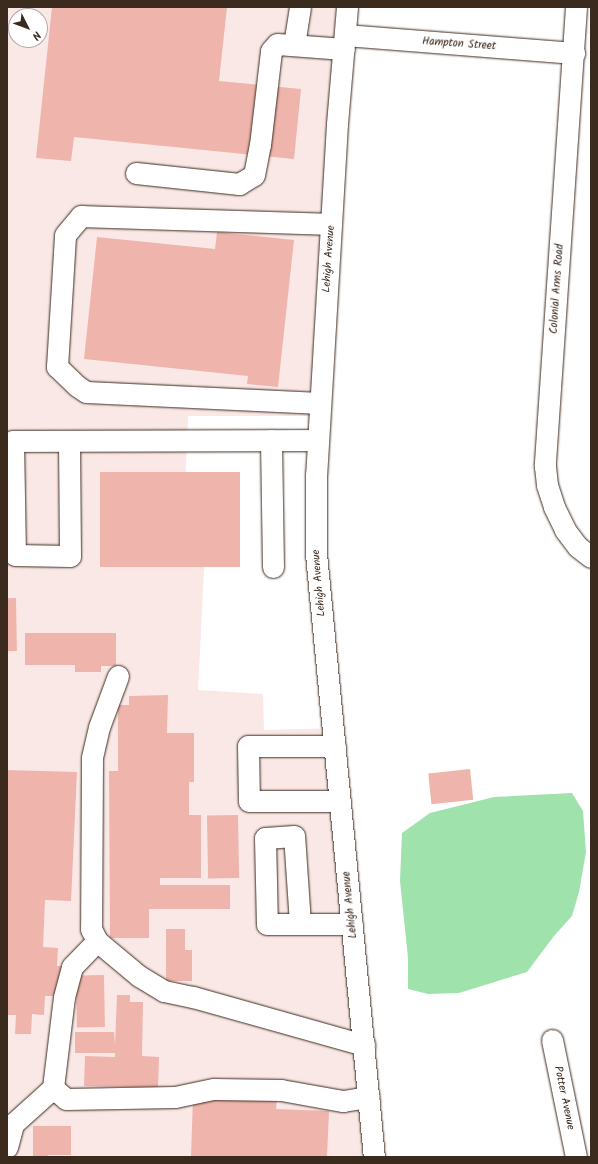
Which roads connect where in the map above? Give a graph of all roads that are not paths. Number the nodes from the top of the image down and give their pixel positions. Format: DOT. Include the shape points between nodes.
graph roads {
  1 [pos="300,7"];
  2 [pos="347,7"];
  3 [pos="576,7"];
  4 [pos="344,42"];
  5 [pos="294,46"];
  6 [pos="574,53"];
  7 [pos="136,173"];
  8 [pos="331,224"];
  9 [pos="320,403"];
  10 [pos="271,440"];
  11 [pos="318,440"];
  12 [pos="69,442"];
  13 [pos="591,556"];
  14 [pos="273,567"];
  15 [pos="118,676"];
  16 [pos="335,746"];
  17 [pos="340,801"];
  18 [pos="300,923"];
  19 [pos="352,924"];
  20 [pos="97,941"];
  21 [pos="552,1040"];
  22 [pos="364,1045"];
  23 [pos="53,1088"];
  24 [pos="369,1097"];
  25 [pos="7,1147"];
  26 [pos="374,1157"];
  27 [pos="576,1157"];
  1 -- 5 [label="street"];
  2 -- 4 [label="street, Lehigh Avenue"];
  3 -- 6 [label="street, Colonial Arms Road"];
  4 -- 5 [label="street, Hampton Street"];
  4 -- 6 [label="street, Hampton Street"];
  4 -- 8 [label="street, Lehigh Avenue"];
  5 -- 7 [label="street, Hampton Street" via="277,44 271,52 254,175 239,184"];
  6 -- 13 [label="street, Colonial Arms Road" via="545,466 547,485 554,508 578,547"];
  8 -- 9 [label="street, Lehigh Avenue"];
  8 -- 9 [label="street" via="81,216 65,235 64,251 57,367 86,392"];
  9 -- 11 [label="street, Lehigh Avenue"];
  10 -- 11 [label="street"];
  10 -- 12 [label="street"];
  10 -- 14 [label="street"];
  11 -- 16 [label="street, Lehigh Avenue" via="316,554"];
  12 -- 12 [label="street" via="13,441 15,555 70,556"];
  15 -- 20 [label="street" via="99,727 92,758 91,929"];
  16 -- 17 [label="street, Lehigh Avenue"];
  16 -- 17 [label="street" via="248,746 249,801"];
  17 -- 19 [label="street, Lehigh Avenue"];
  18 -- 19 [label="street"];
  19 -- 22 [label="street, Lehigh Avenue"];
  20 -- 22 [label="street" via="139,976 164,991"];
  20 -- 23 [label="street" via="72,967 64,998"];
  21 -- 27 [label="street, Potter Avenue"];
  22 -- 24 [label="street, Lehigh Avenue"];
  23 -- 24 [label="street" via="66,1100 175,1097 214,1089 281,1090 343,1101"];
  23 -- 25 [label="street" via="13,1124"];
  24 -- 26 [label="street, Lehigh Avenue"];
}
